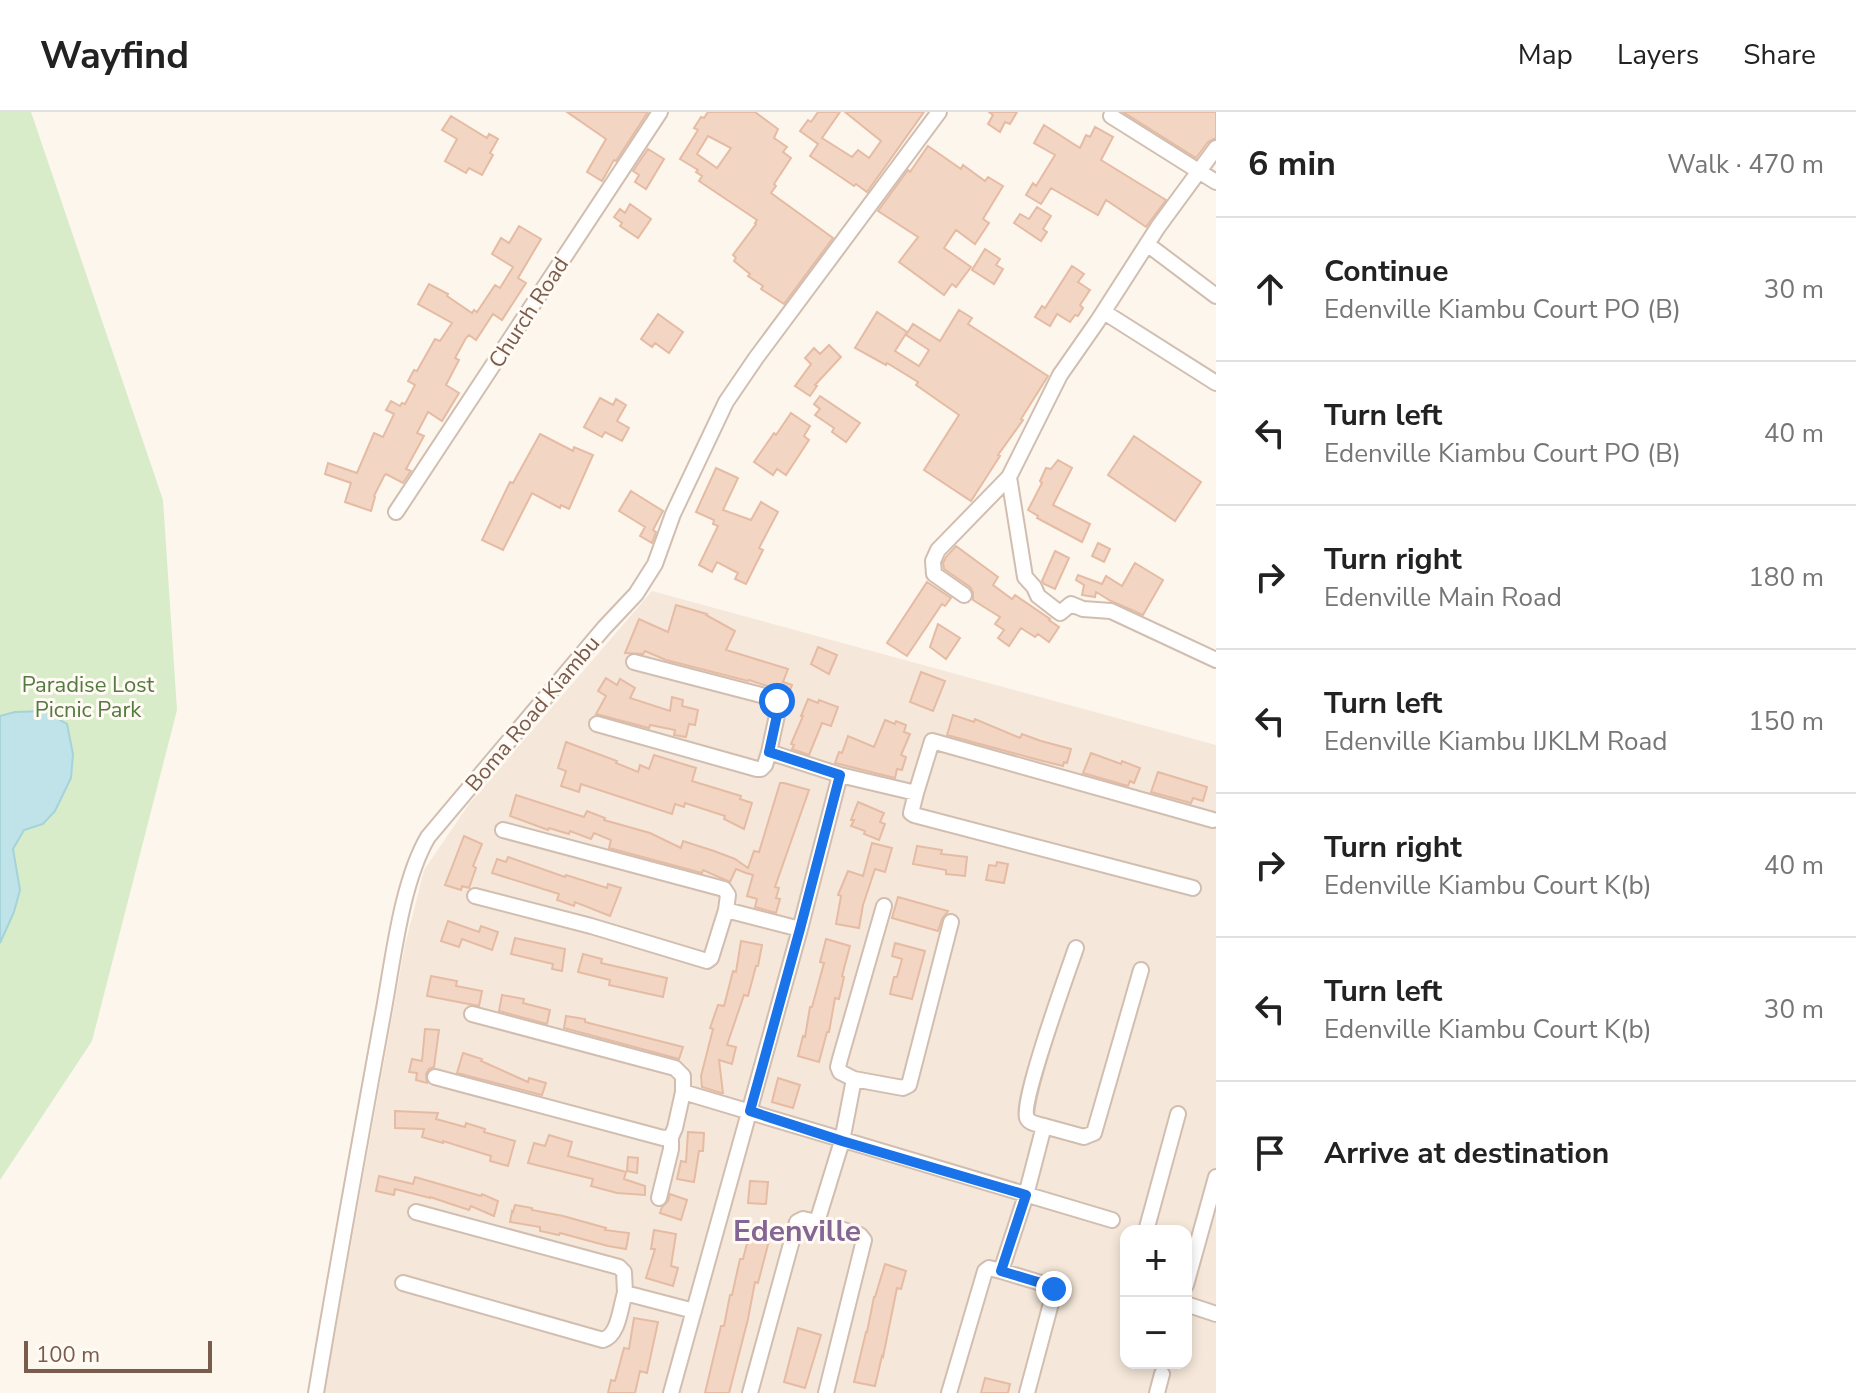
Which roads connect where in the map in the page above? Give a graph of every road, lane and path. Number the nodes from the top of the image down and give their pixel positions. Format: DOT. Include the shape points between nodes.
graph roads {
  1 [pos="660,112"];
  2 [pos="939,112"];
  3 [pos="1111,116"];
  4 [pos="1216,148"];
  5 [pos="1200,171"];
  6 [pos="1216,182"];
  7 [pos="1147,244"];
  8 [pos="1216,296"];
  9 [pos="1104,312"];
  10 [pos="1216,383"];
  11 [pos="1009,477"];
  12 [pos="396,512"];
  13 [pos="964,595"];
  14 [pos="1216,660"];
  15 [pos="634,662"];
  16 [pos="597,724"];
  17 [pos="769,752"];
  18 [pos="840,775"];
  19 [pos="916,793"];
  20 [pos="1213,820"];
  21 [pos="503,830"];
  22 [pos="1193,888"];
  23 [pos="475,896"];
  24 [pos="884,906"];
  25 [pos="726,910"];
  26 [pos="951,922"];
  27 [pos="800,929"];
  28 [pos="1076,948"];
  29 [pos="1141,970"];
  30 [pos="472,1014"];
  31 [pos="435,1077"];
  32 [pos="854,1079"];
  33 [pos="683,1092"];
  34 [pos="750,1111"];
  35 [pos="1178,1114"];
  36 [pos="1044,1126"];
  37 [pos="671,1137"];
  38 [pos="842,1141"];
  39 [pos="1216,1177"];
  40 [pos="1026,1195"];
  41 [pos="659,1198"];
  42 [pos="416,1212"];
  43 [pos="1112,1220"];
  44 [pos="817,1222"];
  45 [pos="1148,1225"];
  46 [pos="1192,1263"];
  47 [pos="1001,1271"];
  48 [pos="403,1283"];
  49 [pos="625,1293"];
  50 [pos="1192,1306"];
  51 [pos="694,1311"];
  52 [pos="1216,1314"];
  53 [pos="1162,1374"];
  54 [pos="316,1393"];
  55 [pos="671,1393"];
  56 [pos="750,1393"];
  57 [pos="826,1393"];
  58 [pos="949,1393"];
  59 [pos="1027,1393"];
  60 [pos="1157,1393"];
  1 -- 12 [label="street, Church Road"];
  2 -- 54 [label="street, Boma Road Kiambu" via="726,402 655,564 636,594 420,850 404,902"];
  3 -- 5 [label="street"];
  4 -- 5 [label="street"];
  5 -- 6 [label="street"];
  5 -- 7 [label="street"];
  7 -- 8 [label="street"];
  7 -- 9 [label="street"];
  9 -- 10 [label="street"];
  9 -- 11 [label="street" via="1060,375"];
  11 -- 13 [label="street" via="933,561 934,574"];
  11 -- 14 [label="street" via="1025,577 1038,596 1060,613 1071,604 1111,611"];
  15 -- 17 [label="street" via="777,701"];
  16 -- 17 [label="street" via="757,769 765,765"];
  17 -- 18 [label="street"];
  18 -- 19 [label="street"];
  18 -- 27 [label="street"];
  19 -- 20 [label="street" via="932,741"];
  19 -- 22 [label="street" via="914,815"];
  21 -- 25 [label="street" via="724,889"];
  23 -- 25 [label="street" via="707,961"];
  24 -- 32 [label="street" via="838,1067"];
  25 -- 27 [label="street"];
  26 -- 32 [label="street" via="909,1085"];
  27 -- 34 [label="street"];
  28 -- 36 [label="street" via="1026,1108 1028,1119"];
  29 -- 36 [label="street" via="1094,1133 1084,1137"];
  30 -- 33 [label="street" via="675,1068 683,1076"];
  31 -- 37 [label="street"];
  32 -- 38 [label="street"];
  33 -- 34 [label="street"];
  33 -- 37 [label="street"];
  34 -- 38 [label="street"];
  34 -- 51 [label="street"];
  35 -- 45 [label="street"];
  36 -- 40 [label="street"];
  37 -- 41 [label="street"];
  38 -- 40 [label="street"];
  38 -- 44 [label="street"];
  39 -- 46 [label="street"];
  40 -- 43 [label="street"];
  40 -- 47 [label="street"];
  42 -- 49 [label="street" via="619,1267"];
  44 -- 56 [label="street" via="797,1222"];
  44 -- 57 [label="street" via="864,1240"];
  47 -- 58 [label="street" via="985,1271"];
  47 -- 59 [label="street" via="1051,1286 1054,1292"];
  48 -- 49 [label="street" via="603,1340 614,1333"];
  49 -- 51 [label="street"];
  50 -- 52 [label="street"];
  51 -- 55 [label="street"];
  53 -- 60 [label="street"];
}
